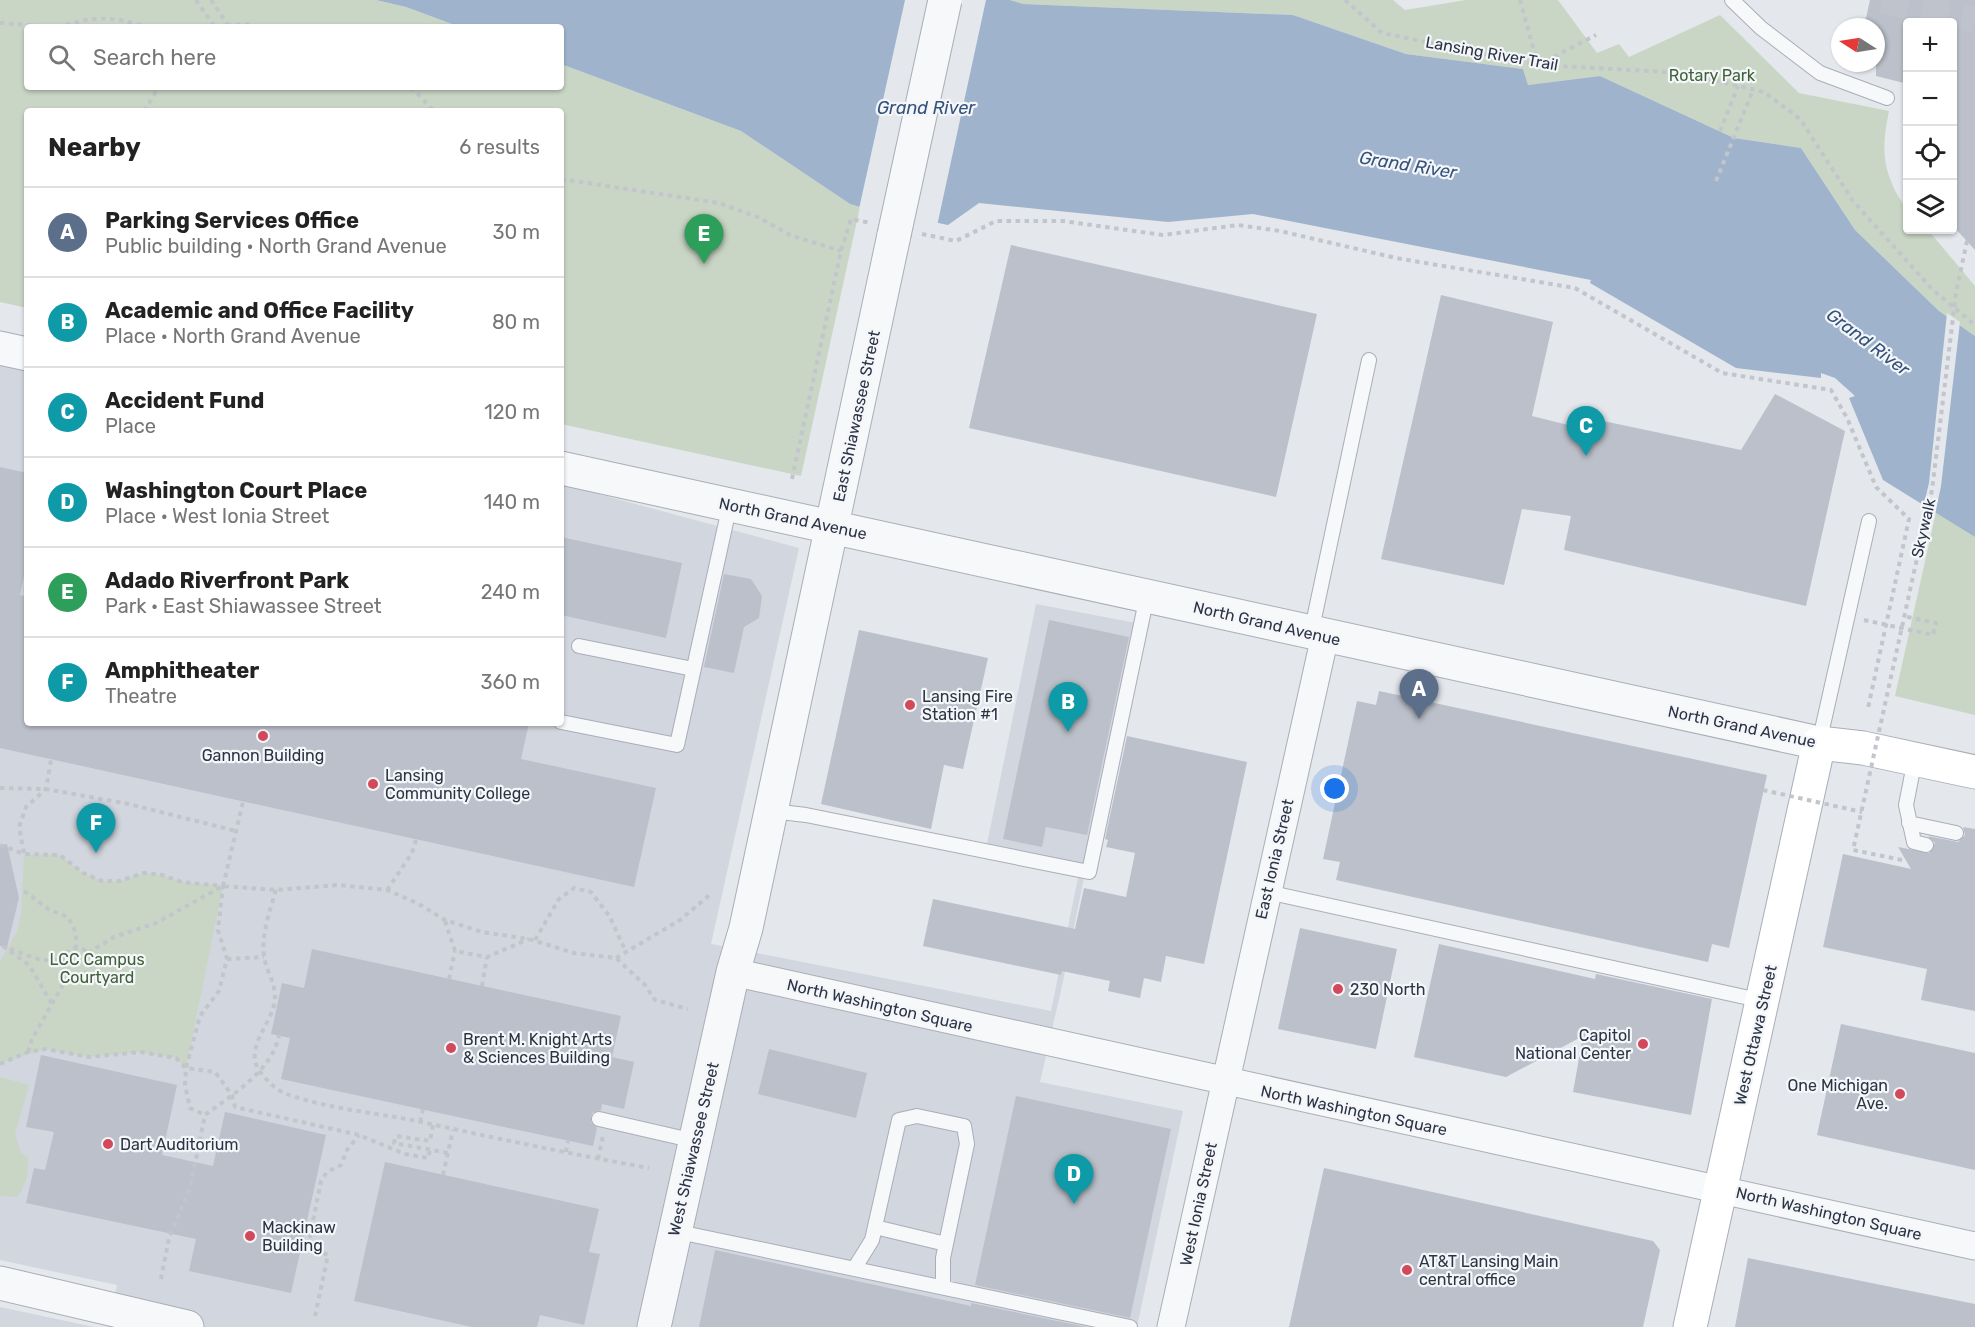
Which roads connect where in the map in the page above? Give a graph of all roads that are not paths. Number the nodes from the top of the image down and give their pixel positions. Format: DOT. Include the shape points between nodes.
graph roads {
  1 [pos="945,0"];
  2 [pos="1732,0"];
  3 [pos="1887,98"];
  4 [pos="0,348"];
  5 [pos="24,353"];
  6 [pos="1369,360"];
  7 [pos="564,469"];
  8 [pos="730,504"];
  9 [pos="1869,521"];
  10 [pos="833,526"];
  11 [pos="1147,596"];
  12 [pos="1318,635"];
  13 [pos="579,646"];
  14 [pos="693,669"];
  15 [pos="564,723"];
  16 [pos="1819,742"];
  17 [pos="1915,759"];
  18 [pos="1975,772"];
  19 [pos="772,811"];
  20 [pos="1909,823"];
  21 [pos="1956,833"];
  22 [pos="1926,845"];
  23 [pos="1267,892"];
  24 [pos="734,972"];
  25 [pos="1762,1001"];
  26 [pos="1224,1082"];
  27 [pos="599,1119"];
  28 [pos="695,1141"];
  29 [pos="1720,1189"];
  30 [pos="875,1227"];
  31 [pos="675,1231"];
  32 [pos="946,1244"];
  33 [pos="1975,1246"];
  34 [pos="854,1269"];
  35 [pos="0,1283"];
  36 [pos="943,1287"];
  37 [pos="135,1322"];
  38 [pos="187,1327"];
  39 [pos="654,1327"];
  40 [pos="1130,1327"];
  41 [pos="1171,1327"];
  42 [pos="1690,1327"];
  1 -- 10 [label="street, East Shiawassee Street, bridge"];
  2 -- 3 [label="lane" via="1761,28 1820,72"];
  4 -- 5 [label="street"];
  6 -- 12 [label="lane"];
  7 -- 8 [label="street, North Grand Avenue"];
  8 -- 10 [label="street, North Grand Avenue"];
  8 -- 14 [label="lane"];
  9 -- 16 [label="lane"];
  10 -- 11 [label="street, North Grand Avenue"];
  10 -- 19 [label="street, East Shiawassee Street"];
  11 -- 12 [label="street, North Grand Avenue"];
  11 -- 19 [label="lane" via="1089,872"];
  12 -- 16 [label="street, North Grand Avenue"];
  12 -- 23 [label="street, East Ionia Street"];
  13 -- 14 [label="lane"];
  14 -- 15 [label="lane" via="677,745"];
  16 -- 17 [label="main road, North Grand Avenue"];
  16 -- 25 [label="main road, West Ottawa Street"];
  17 -- 18 [label="main road, North Grand Avenue"];
  17 -- 20 [label="lane" via="1906,805"];
  19 -- 24 [label="street, East Shiawassee Street"];
  20 -- 21 [label="lane"];
  20 -- 22 [label="lane" via="1914,842"];
  23 -- 25 [label="lane"];
  23 -- 26 [label="street, East Ionia Street"];
  24 -- 26 [label="street, North Washington Square"];
  24 -- 28 [label="street, West Shiawassee Street"];
  25 -- 29 [label="main road, West Ottawa Street"];
  26 -- 29 [label="street, North Washington Square"];
  26 -- 41 [label="street, West Ionia Street"];
  27 -- 28 [label="lane"];
  28 -- 31 [label="street, West Shiawassee Street"];
  29 -- 33 [label="street, North Washington Square"];
  29 -- 42 [label="main road, West Ottawa Street"];
  30 -- 32 [label="lane"];
  30 -- 32 [label="lane" via="899,1120 917,1116 964,1126 968,1144"];
  30 -- 34 [label="lane"];
  31 -- 34 [label="lane"];
  31 -- 39 [label="street, West Shiawassee Street"];
  32 -- 36 [label="lane"];
  34 -- 36 [label="lane"];
  35 -- 37 [label="street"];
  36 -- 40 [label="lane"];
  37 -- 38 [label="street"];
}
